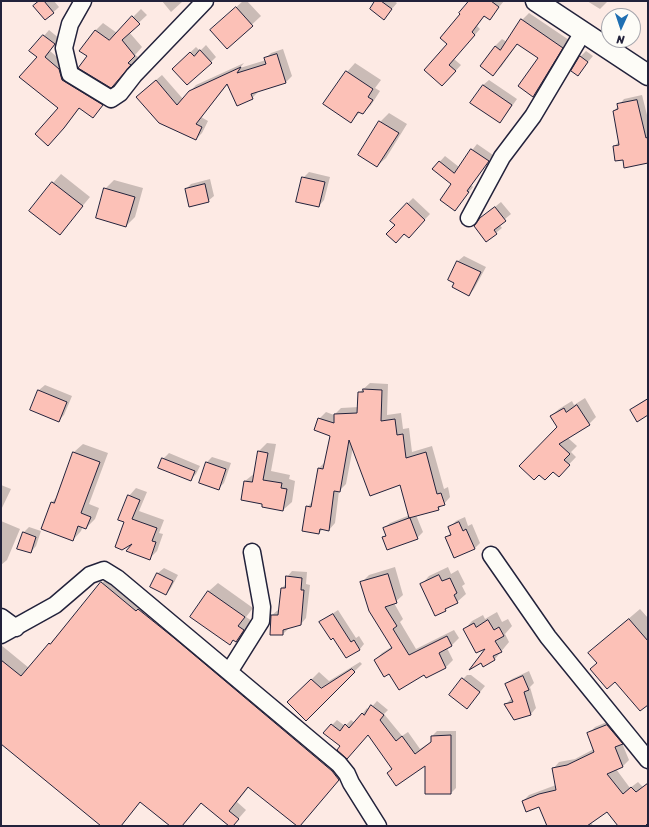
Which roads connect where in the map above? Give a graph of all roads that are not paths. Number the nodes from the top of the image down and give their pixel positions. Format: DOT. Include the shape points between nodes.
graph roads {
  1 [pos="83,1"];
  2 [pos="204,1"];
  3 [pos="536,1"];
  4 [pos="583,32"];
  5 [pos="648,75"];
  6 [pos="469,218"];
  7 [pos="252,552"];
  8 [pos="491,555"];
  9 [pos="1,617"];
  10 [pos="16,628"];
  11 [pos="1,635"];
  12 [pos="229,672"];
  13 [pos="648,760"];
  14 [pos="378,826"];
  1 -- 2 [label="street" via="70,24 64,48 70,74 111,99 120,93"];
  3 -- 4 [label="main road"];
  4 -- 5 [label="main road"];
  4 -- 6 [label="street" via="533,116 502,157"];
  7 -- 12 [label="street" via="262,607 261,621"];
  8 -- 13 [label="street" via="548,637"];
  9 -- 10 [label="street"];
  10 -- 11 [label="street"];
  10 -- 12 [label="street" via="54,605 90,574 104,570 117,578"];
  12 -- 14 [label="street" via="339,764"];
}
